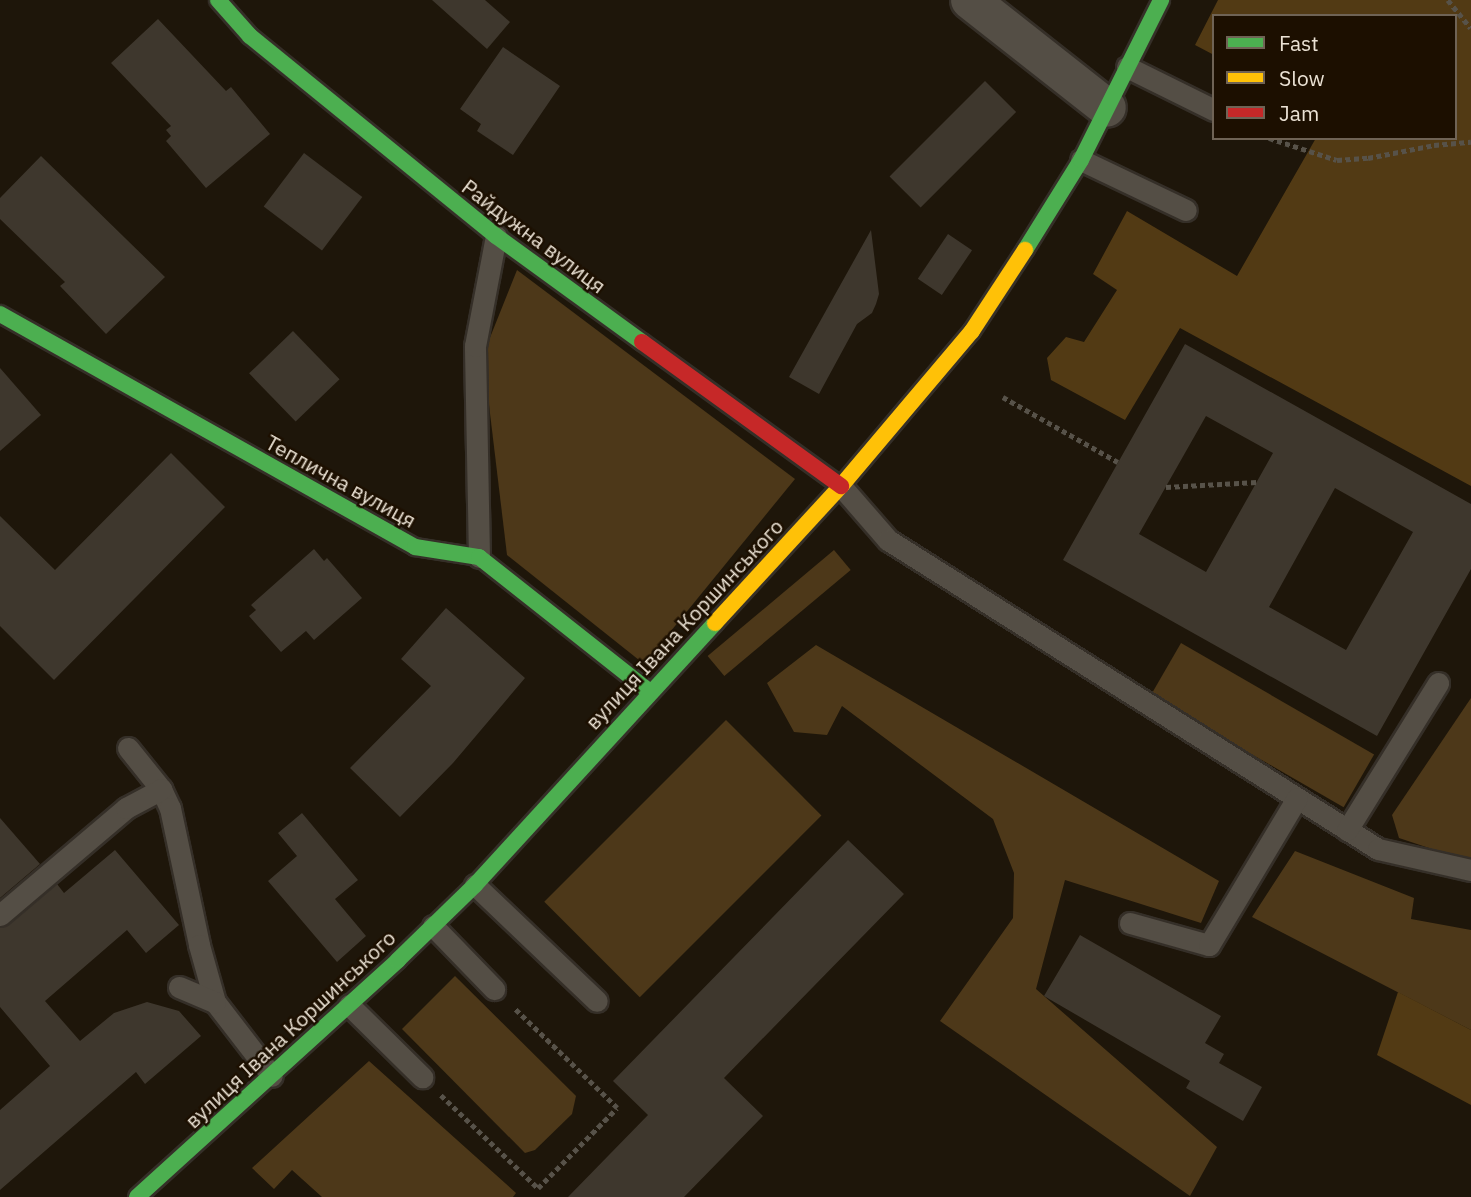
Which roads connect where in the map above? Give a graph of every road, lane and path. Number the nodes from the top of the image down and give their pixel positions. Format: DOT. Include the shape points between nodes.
graph roads {
  1 [pos="218,0"];
  2 [pos="970,0"];
  3 [pos="1161,0"];
  4 [pos="1448,0"];
  5 [pos="1471,28"];
  6 [pos="1127,67"];
  7 [pos="1107,108"];
  8 [pos="1212,109"];
  9 [pos="1276,140"];
  10 [pos="1471,142"];
  11 [pos="1081,160"];
  12 [pos="1185,210"];
  13 [pos="496,236"];
  14 [pos="0,314"];
  15 [pos="1003,397"];
  16 [pos="1118,462"];
  17 [pos="1257,482"];
  18 [pos="841,486"];
  19 [pos="1166,487"];
  20 [pos="479,557"];
  21 [pos="1438,683"];
  22 [pos="650,692"];
  23 [pos="128,748"];
  24 [pos="161,789"];
  25 [pos="1297,798"];
  26 [pos="1347,830"];
  27 [pos="1471,870"];
  28 [pos="475,885"];
  29 [pos="0,915"];
  30 [pos="1130,923"];
  31 [pos="433,926"];
  32 [pos="179,987"];
  33 [pos="494,989"];
  34 [pos="597,1001"];
  35 [pos="215,1002"];
  36 [pos="349,1005"];
  37 [pos="272,1076"];
  38 [pos="422,1077"];
  39 [pos="137,1197"];
  1 -- 13 [label="street, Райдужна вулиця" via="250,36"];
  2 -- 7 [label="street"];
  3 -- 6 [label="street, вулиця Івана Коршинського"];
  4 -- 5 [label="path"];
  6 -- 7 [label="street, вулиця Івана Коршинського"];
  6 -- 8 [label="lane"];
  7 -- 11 [label="street, вулиця Івана Коршинського"];
  9 -- 10 [label="path" via="1338,159"];
  11 -- 12 [label="lane"];
  11 -- 18 [label="street, вулиця Івана Коршинського" via="972,331"];
  13 -- 18 [label="street, Райдужна вулиця"];
  13 -- 20 [label="lane" via="475,346"];
  14 -- 20 [label="street, Теплична вулиця" via="415,547"];
  15 -- 16 [label="path"];
  17 -- 19 [label="path"];
  18 -- 22 [label="street, вулиця Івана Коршинського"];
  18 -- 25 [label="lane" via="888,540"];
  20 -- 22 [label="street, Теплична вулиця"];
  21 -- 26 [label="lane"];
  22 -- 28 [label="street, вулиця Івана Коршинського"];
  23 -- 24 [label="lane"];
  24 -- 29 [label="lane" via="126,808"];
  24 -- 35 [label="lane" via="176,831"];
  25 -- 26 [label="lane"];
  25 -- 30 [label="lane" via="1209,945"];
  26 -- 27 [label="lane" via="1378,849"];
  28 -- 31 [label="street, вулиця Івана Коршинського"];
  28 -- 34 [label="lane"];
  31 -- 33 [label="lane"];
  31 -- 36 [label="street, вулиця Івана Коршинського"];
  32 -- 35 [label="lane"];
  33 -- 38 [label="path" via="617,1108 538,1188"];
  35 -- 37 [label="lane"];
  36 -- 37 [label="street, вулиця Івана Коршинського"];
  36 -- 38 [label="lane"];
  37 -- 39 [label="street, вулиця Івана Коршинського"];
}
